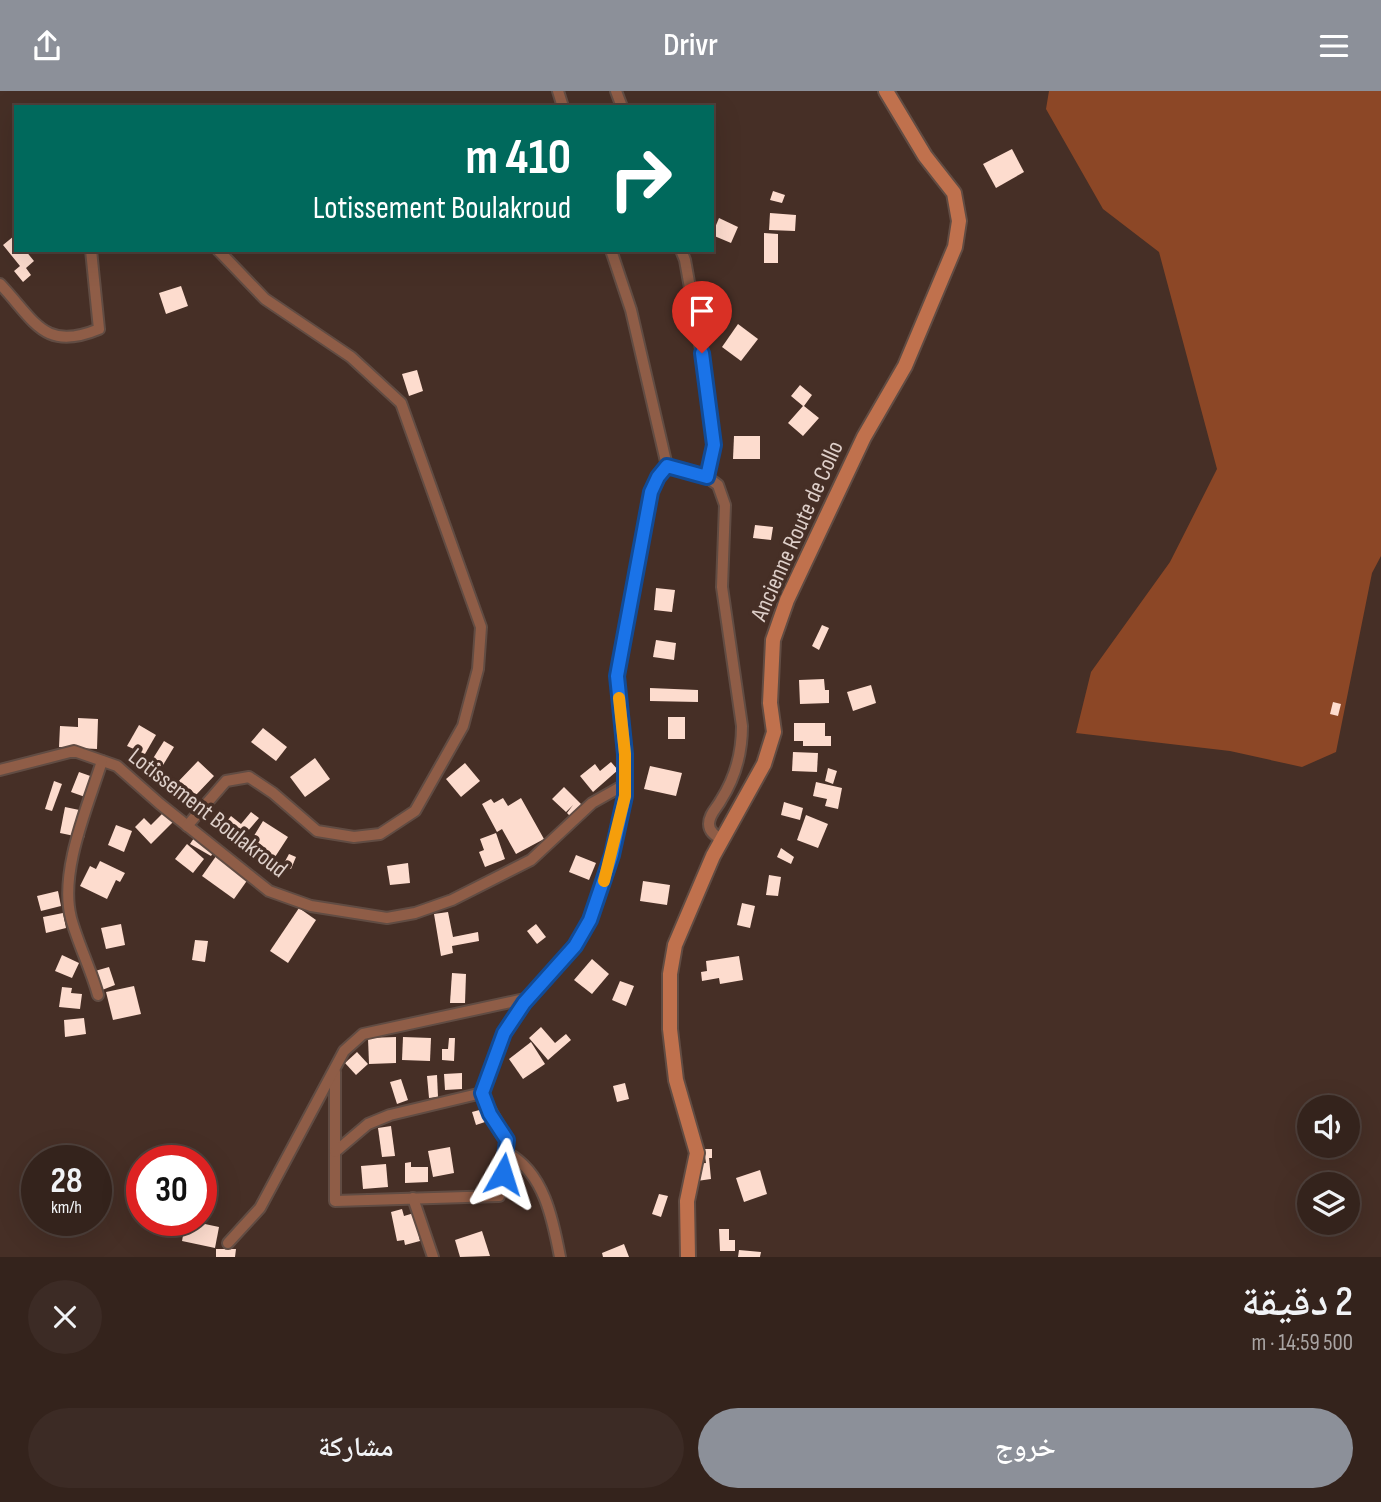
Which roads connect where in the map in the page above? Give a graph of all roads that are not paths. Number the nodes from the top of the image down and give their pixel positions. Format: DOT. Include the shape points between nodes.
graph roads {
  1 [pos="886,91"];
  2 [pos="91,252"];
  3 [pos="220,252"];
  4 [pos="612,252"];
  5 [pos="682,252"];
  6 [pos="0,284"];
  7 [pos="667,466"];
  8 [pos="707,477"];
  9 [pos="103,761"];
  10 [pos="0,771"];
  11 [pos="624,785"];
  12 [pos="187,825"];
  13 [pos="722,841"];
  14 [pos="98,995"];
  15 [pos="529,997"];
  16 [pos="335,1070"];
  17 [pos="482,1093"];
  18 [pos="335,1152"];
  19 [pos="507,1153"];
  20 [pos="413,1198"];
  21 [pos="228,1243"];
  22 [pos="433,1257"];
  23 [pos="560,1257"];
  24 [pos="688,1257"];
  1 -- 13 [label="main road, Ancienne Route de Collo" via="925,156 954,193 959,221 955,247 905,366 864,437 787,600 773,640 770,703 774,732 764,764"];
  2 -- 6 [label="street" via="99,329 75,339 47,335"];
  3 -- 12 [label="street" via="265,299 351,357 401,403 481,627 478,669 463,726 415,811 380,834 355,837 317,831 249,777 226,781"];
  4 -- 7 [label="street" via="631,310"];
  5 -- 8 [label="street" via="714,445"];
  7 -- 8 [label="street"];
  7 -- 11 [label="street" via="651,492 617,676"];
  8 -- 13 [label="street" via="718,485 725,505 722,587 742,726 742,747 709,823"];
  9 -- 10 [label="street, Lotissement Boulakroud" via="74,751"];
  9 -- 12 [label="street, Lotissement Boulakroud" via="117,766"];
  9 -- 14 [label="street, Lotissement Boulakroud" via="72,858 69,882 71,917"];
  11 -- 12 [label="street, Lotissement Boulakroud" via="592,803 531,860 452,900 387,918 311,906 269,891"];
  11 -- 15 [label="street" via="612,855 590,920 575,946"];
  13 -- 24 [label="main road, Ancienne Route de Collo" via="675,945 670,974 676,1080 697,1153 687,1201"];
  15 -- 16 [label="street" via="363,1034 344,1051"];
  15 -- 17 [label="street" via="504,1033"];
  16 -- 18 [label="street"];
  16 -- 21 [label="street" via="260,1208"];
  17 -- 18 [label="street" via="390,1115 368,1124"];
  17 -- 19 [label="street" via="507,1140"];
  18 -- 20 [label="street" via="335,1201"];
  19 -- 20 [label="street" via="499,1196"];
  19 -- 23 [label="street" via="529,1170 541,1192"];
  20 -- 22 [label="street"];
}
